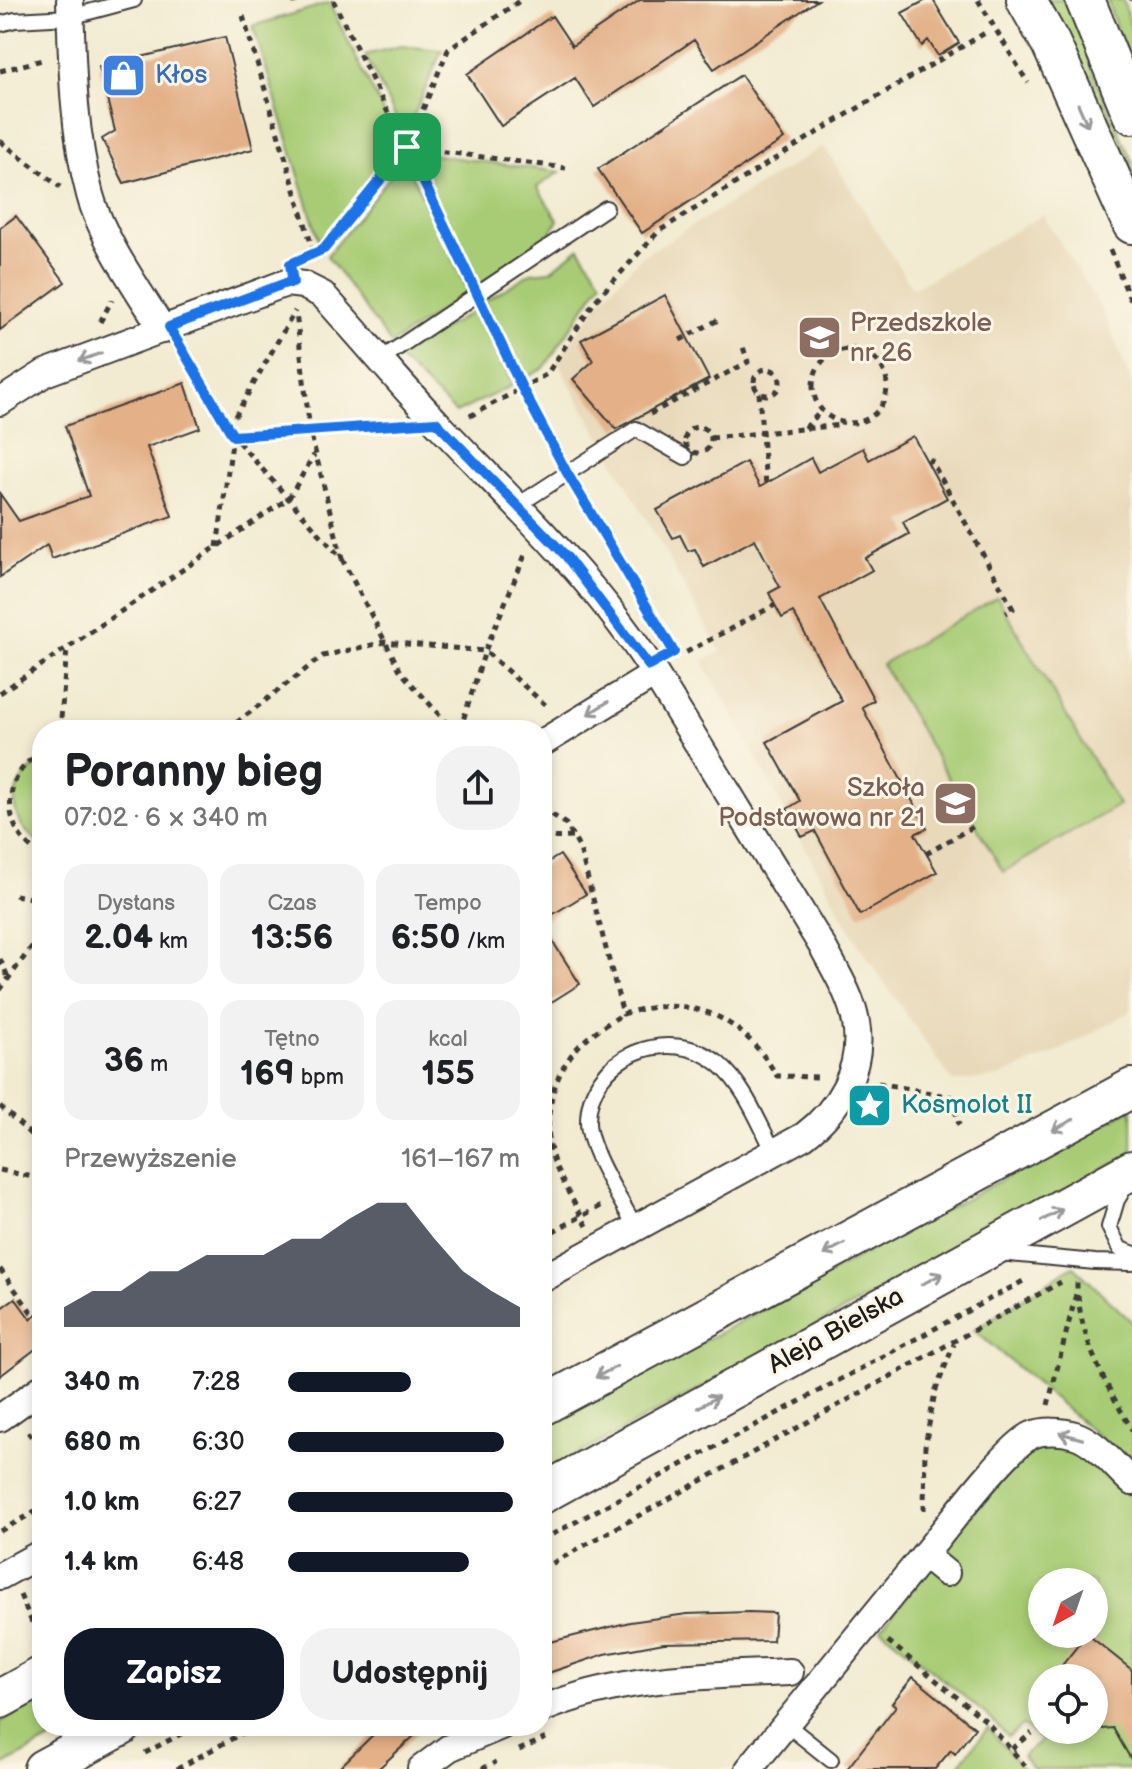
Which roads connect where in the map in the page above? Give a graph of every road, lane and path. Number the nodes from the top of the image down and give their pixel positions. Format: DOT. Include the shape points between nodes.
graph roads {
  1 [pos="134,0"];
  2 [pos="333,0"];
  3 [pos="521,0"];
  4 [pos="1019,0"];
  5 [pos="1026,0"];
  6 [pos="1088,7"];
  7 [pos="70,8"];
  8 [pos="243,16"];
  9 [pos="0,24"];
  10 [pos="985,33"];
  11 [pos="1051,44"];
  12 [pos="0,71"];
  13 [pos="50,73"];
  14 [pos="1132,114"];
  15 [pos="0,141"];
  16 [pos="407,147"];
  17 [pos="566,168"];
  18 [pos="70,194"];
  19 [pos="606,208"];
  20 [pos="1132,224"];
  21 [pos="314,253"];
  22 [pos="293,283"];
  23 [pos="110,291"];
  24 [pos="477,294"];
  25 [pos="296,310"];
  26 [pos="718,320"];
  27 [pos="99,324"];
  28 [pos="166,328"];
  29 [pos="680,340"];
  30 [pos="743,347"];
  31 [pos="381,359"];
  32 [pos="522,388"];
  33 [pos="759,393"];
  34 [pos="0,402"];
  35 [pos="822,410"];
  36 [pos="647,416"];
  37 [pos="436,422"];
  38 [pos="856,423"];
  39 [pos="228,428"];
  40 [pos="804,429"];
  41 [pos="310,431"];
  42 [pos="761,433"];
  43 [pos="233,436"];
  44 [pos="711,438"];
  45 [pos="315,454"];
  46 [pos="685,457"];
  47 [pos="928,462"];
  48 [pos="567,473"];
  49 [pos="766,486"];
  50 [pos="289,498"];
  51 [pos="518,505"];
  52 [pos="537,525"];
  53 [pos="217,547"];
  54 [pos="342,559"];
  55 [pos="775,605"];
  56 [pos="1006,613"];
  57 [pos="651,614"];
  58 [pos="385,642"];
  59 [pos="67,648"];
  60 [pos="485,651"];
  61 [pos="652,670"];
  62 [pos="0,693"];
  63 [pos="61,720"];
  64 [pos="240,720"];
  65 [pos="444,720"];
  66 [pos="463,720"];
  67 [pos="569,726"];
  68 [pos="552,737"];
  69 [pos="32,757"];
  70 [pos="552,815"];
  71 [pos="976,825"];
  72 [pos="573,837"];
  73 [pos="552,838"];
  74 [pos="32,850"];
  75 [pos="926,854"];
  76 [pos="15,895"];
  77 [pos="32,898"];
  78 [pos="32,946"];
  79 [pos="0,959"];
  80 [pos="8,977"];
  81 [pos="0,990"];
  82 [pos="848,1079"];
  83 [pos="1132,1088"];
  84 [pos="952,1098"];
  85 [pos="995,1105"];
  86 [pos="0,1106"];
  87 [pos="959,1125"];
  88 [pos="32,1136"];
  89 [pos="774,1152"];
  90 [pos="0,1170"];
  91 [pos="1132,1173"];
  92 [pos="32,1177"];
  93 [pos="619,1196"];
  94 [pos="636,1228"];
  95 [pos="552,1232"];
  96 [pos="983,1252"];
  97 [pos="1132,1253"];
  98 [pos="1067,1258"];
  99 [pos="1095,1262"];
  100 [pos="1132,1263"];
  101 [pos="0,1269"];
  102 [pos="552,1274"];
  103 [pos="1076,1274"];
  104 [pos="1077,1290"];
  105 [pos="32,1313"];
  106 [pos="954,1343"];
  107 [pos="32,1395"];
  108 [pos="552,1401"];
  109 [pos="0,1418"];
  110 [pos="1132,1430"];
  111 [pos="1040,1433"];
  112 [pos="1132,1482"];
  113 [pos="552,1489"];
  114 [pos="32,1513"];
  115 [pos="0,1531"];
  116 [pos="552,1535"];
  117 [pos="924,1555"];
  118 [pos="32,1558"];
  119 [pos="552,1564"];
  120 [pos="946,1573"];
  121 [pos="0,1576"];
  122 [pos="878,1633"];
  123 [pos="790,1672"];
  124 [pos="32,1681"];
  125 [pos="0,1699"];
  126 [pos="552,1705"];
  127 [pos="786,1724"];
  128 [pos="237,1736"];
  129 [pos="477,1736"];
  130 [pos="551,1736"];
  131 [pos="1028,1736"];
  132 [pos="132,1740"];
  133 [pos="1012,1749"];
  134 [pos="831,1760"];
  135 [pos="66,1764"];
  136 [pos="177,1769"];
  137 [pos="421,1769"];
  138 [pos="482,1769"];
  139 [pos="749,1769"];
  140 [pos="1028,1769"];
  1 -- 7 [label="lane"];
  2 -- 16 [label="path"];
  3 -- 16 [label="path" via="448,50"];
  4 -- 11 [label="main road"];
  5 -- 11 [label="main road"];
  6 -- 14 [label="main road"];
  7 -- 9 [label="lane"];
  7 -- 28 [label="street" via="73,104 90,197 120,261"];
  8 -- 21 [label="path"];
  10 -- 32 [label="path" via="659,231 595,301 547,374"];
  11 -- 20 [label="main road, one-way"];
  12 -- 13 [label="path" via="48,59"];
  15 -- 18 [label="path"];
  16 -- 17 [label="path"];
  16 -- 21 [label="path" via="324,249"];
  16 -- 24 [label="path"];
  19 -- 24 [label="lane"];
  21 -- 22 [label="path" via="290,264"];
  22 -- 25 [label="path"];
  22 -- 28 [label="street"];
  22 -- 31 [label="street" via="323,295"];
  23 -- 27 [label="path" via="113,301"];
  24 -- 31 [label="lane"];
  24 -- 32 [label="path"];
  25 -- 39 [label="path"];
  25 -- 41 [label="path"];
  26 -- 29 [label="path"];
  28 -- 34 [label="street, one-way" via="45,373"];
  28 -- 39 [label="path"];
  30 -- 36 [label="path" via="748,362"];
  31 -- 37 [label="street"];
  32 -- 37 [label="path" via="461,421"];
  32 -- 48 [label="path"];
  33 -- 33 [label="path" via="754,386 757,374 764,369 776,372 779,389 772,395"];
  33 -- 42 [label="path"];
  35 -- 38 [label="path" via="833,419"];
  35 -- 38 [label="path" via="813,391 818,366 838,351 863,351 882,367 887,392 876,413"];
  35 -- 40 [label="path"];
  37 -- 41 [label="path"];
  37 -- 51 [label="street"];
  38 -- 40 [label="path"];
  39 -- 43 [label="path"];
  40 -- 42 [label="path"];
  41 -- 43 [label="path"];
  41 -- 45 [label="path"];
  42 -- 44 [label="path"];
  42 -- 49 [label="path"];
  43 -- 50 [label="path"];
  43 -- 53 [label="path"];
  45 -- 50 [label="path"];
  45 -- 54 [label="path"];
  46 -- 48 [label="lane" via="636,429"];
  47 -- 56 [label="path" via="1013,609"];
  48 -- 51 [label="lane"];
  48 -- 57 [label="path"];
  50 -- 53 [label="path"];
  50 -- 54 [label="path"];
  51 -- 52 [label="street"];
  52 -- 60 [label="path"];
  52 -- 61 [label="street"];
  53 -- 59 [label="path"];
  54 -- 58 [label="path"];
  55 -- 61 [label="path" via="683,654 674,652"];
  58 -- 60 [label="path"];
  58 -- 64 [label="path" via="323,656"];
  58 -- 65 [label="path" via="401,672"];
  59 -- 62 [label="path"];
  59 -- 63 [label="path"];
  60 -- 66 [label="path"];
  60 -- 67 [label="path"];
  61 -- 67 [label="street, one-way"];
  61 -- 82 [label="street" via="846,992 856,1023 857,1054"];
  67 -- 68 [label="street"];
  69 -- 74 [label="path" via="10,780 5,809 16,836"];
  70 -- 72 [label="path"];
  71 -- 75 [label="path"];
  72 -- 73 [label="path"];
  72 -- 82 [label="path" via="623,1014 663,1004 703,1011 750,1039 777,1076"];
  76 -- 77 [label="path"];
  78 -- 80 [label="path"];
  79 -- 80 [label="path"];
  80 -- 81 [label="path"];
  82 -- 84 [label="path"];
  82 -- 89 [label="street" via="825,1120"];
  83 -- 108 [label="main road, one-way"];
  84 -- 85 [label="path"];
  84 -- 87 [label="path"];
  86 -- 88 [label="path"];
  89 -- 93 [label="lane" via="740,1087 718,1064 694,1050 664,1044 642,1048 619,1061 591,1101 588,1123 593,1143"];
  89 -- 94 [label="street"];
  90 -- 92 [label="path"];
  96 -- 91 [label="main road, Aleja Bielska, one-way"];
  91 -- 97 [label="lane" via="1109,1227 1120,1249"];
  93 -- 94 [label="lane"];
  93 -- 95 [label="path"];
  94 -- 102 [label="street"];
  96 -- 98 [label="lane"];
  113 -- 96 [label="main road, Aleja Bielska, one-way"];
  98 -- 99 [label="lane"];
  98 -- 116 [label="path"];
  99 -- 100 [label="lane"];
  99 -- 103 [label="path"];
  101 -- 105 [label="path"];
  103 -- 104 [label="path"];
  103 -- 106 [label="path"];
  104 -- 110 [label="path" via="1079,1313 1101,1376"];
  104 -- 111 [label="path"];
  106 -- 117 [label="path" via="935,1392 925,1446"];
  106 -- 119 [label="path"];
  107 -- 109 [label="street"];
  112 -- 111 [label="street, one-way" via="1086,1441 1064,1433"];
  111 -- 117 [label="street" via="1022,1441 999,1465"];
  114 -- 115 [label="path"];
  117 -- 120 [label="street"];
  117 -- 127 [label="street"];
  118 -- 121 [label="street"];
  122 -- 133 [label="path" via="986,1721"];
  123 -- 126 [label="street" via="634,1681"];
  124 -- 125 [label="main road"];
  127 -- 134 [label="lane"];
  127 -- 139 [label="street"];
  128 -- 136 [label="path"];
  129 -- 137 [label="street"];
  130 -- 138 [label="path"];
  131 -- 133 [label="path"];
  132 -- 135 [label="main road"];
  133 -- 140 [label="path"];
}
